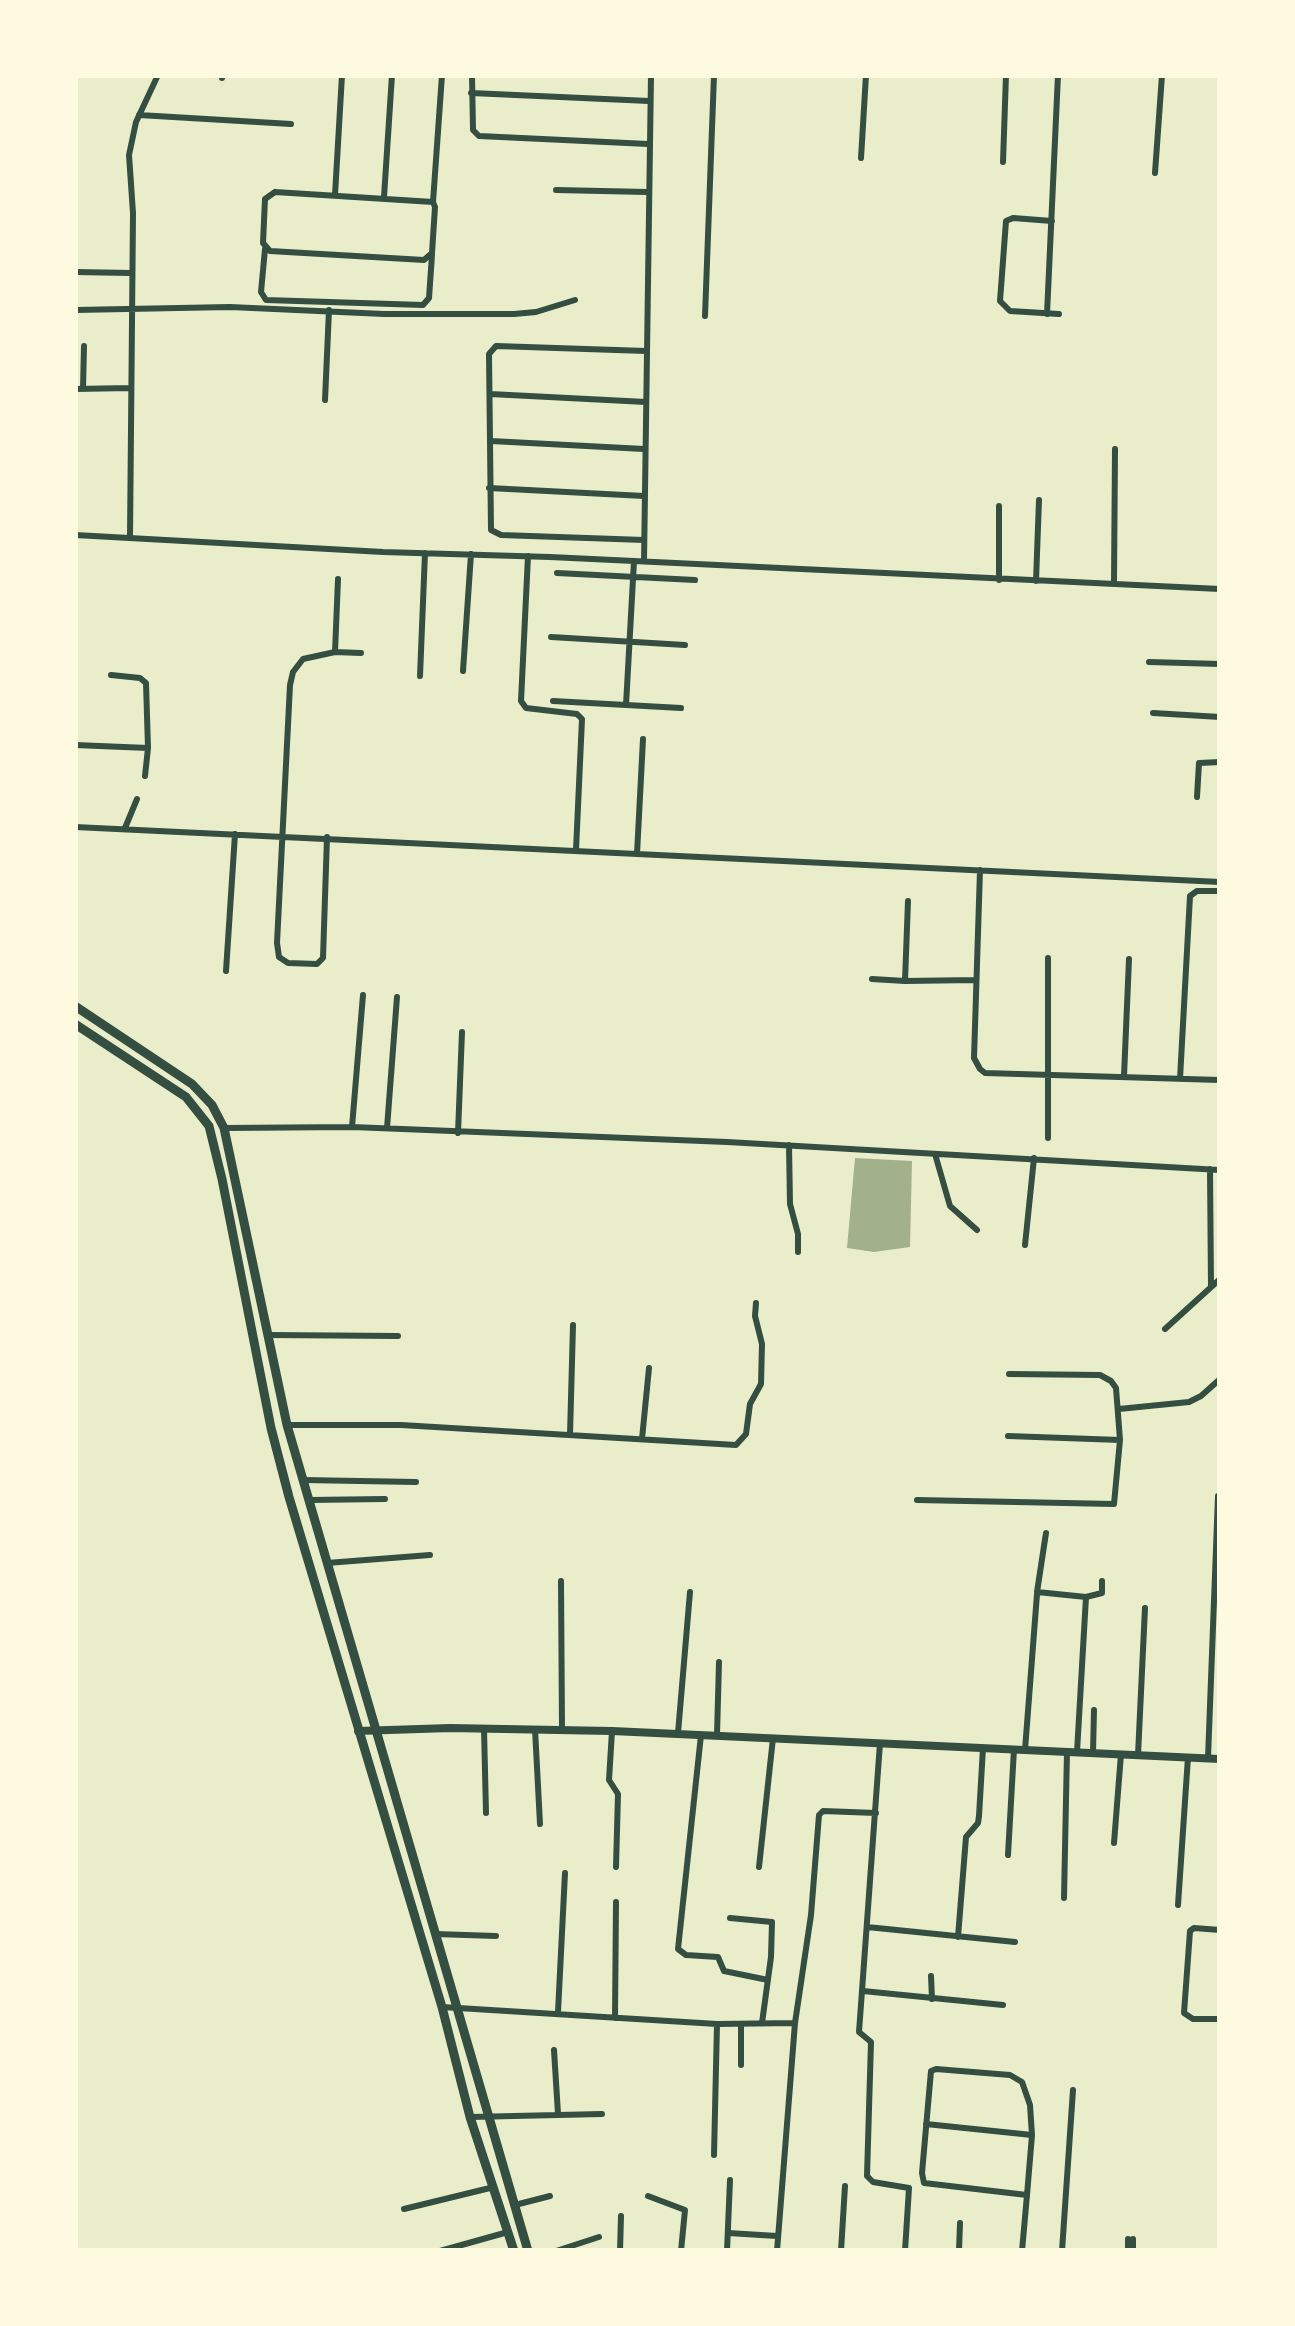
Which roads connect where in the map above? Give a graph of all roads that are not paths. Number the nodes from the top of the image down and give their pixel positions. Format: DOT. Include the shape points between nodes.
graph roads {
  1 [pos="158,75"];
  2 [pos="342,75"];
  3 [pos="392,75"];
  4 [pos="442,75"];
  5 [pos="472,75"];
  6 [pos="650,75"];
  7 [pos="714,75"];
  8 [pos="866,75"];
  9 [pos="1006,75"];
  10 [pos="1058,75"];
  11 [pos="1162,75"];
  12 [pos="470,93"];
  13 [pos="650,101"];
  14 [pos="139,115"];
  15 [pos="291,124"];
  16 [pos="648,144"];
  17 [pos="862,158"];
  18 [pos="1003,162"];
  19 [pos="1155,173"];
  20 [pos="556,190"];
  21 [pos="647,192"];
  22 [pos="334,195"];
  23 [pos="384,197"];
  24 [pos="433,202"];
  25 [pos="1052,221"];
  26 [pos="265,248"];
  27 [pos="432,253"];
  28 [pos="75,272"];
  29 [pos="131,272"];
  30 [pos="575,300"];
  31 [pos="131,309"];
  32 [pos="75,310"];
  33 [pos="330,310"];
  34 [pos="1048,314"];
  35 [pos="1059,314"];
  36 [pos="705,316"];
  37 [pos="84,346"];
  38 [pos="646,351"];
  39 [pos="130,388"];
  40 [pos="79,389"];
  41 [pos="490,394"];
  42 [pos="325,400"];
  43 [pos="646,402"];
  44 [pos="491,441"];
  45 [pos="644,449"];
  46 [pos="1115,449"];
  47 [pos="489,488"];
  48 [pos="644,496"];
  49 [pos="1039,500"];
  50 [pos="999,506"];
  51 [pos="75,535"];
  52 [pos="130,536"];
  53 [pos="644,540"];
  54 [pos="425,554"];
  55 [pos="470,554"];
  56 [pos="528,556"];
  57 [pos="634,560"];
  58 [pos="644,561"];
  59 [pos="557,573"];
  60 [pos="634,577"];
  61 [pos="338,579"];
  62 [pos="696,580"];
  63 [pos="998,580"];
  64 [pos="1036,581"];
  65 [pos="1114,583"];
  66 [pos="1220,589"];
  67 [pos="551,636"];
  68 [pos="630,640"];
  69 [pos="685,645"];
  70 [pos="335,652"];
  71 [pos="361,653"];
  72 [pos="1149,662"];
  73 [pos="1220,664"];
  74 [pos="463,671"];
  75 [pos="111,675"];
  76 [pos="420,676"];
  77 [pos="553,701"];
  78 [pos="626,705"];
  79 [pos="681,708"];
  80 [pos="1153,713"];
  81 [pos="1220,717"];
  82 [pos="644,739"];
  83 [pos="75,745"];
  84 [pos="148,748"];
  85 [pos="1220,762"];
  86 [pos="145,776"];
  87 [pos="1197,797"];
  88 [pos="137,798"];
  89 [pos="75,827"];
  90 [pos="125,828"];
  91 [pos="235,834"];
  92 [pos="283,834"];
  93 [pos="327,837"];
  94 [pos="576,850"];
  95 [pos="637,854"];
  96 [pos="980,870"];
  97 [pos="1220,882"];
  98 [pos="1220,891"];
  99 [pos="908,900"];
  100 [pos="1048,958"];
  101 [pos="1129,959"];
  102 [pos="226,971"];
  103 [pos="872,979"];
  104 [pos="975,980"];
  105 [pos="905,981"];
  106 [pos="363,995"];
  107 [pos="397,997"];
  108 [pos="75,1006"];
  109 [pos="75,1024"];
  110 [pos="462,1032"];
  111 [pos="1049,1073"];
  112 [pos="1124,1076"];
  113 [pos="1180,1078"];
  114 [pos="1220,1080"];
  115 [pos="352,1127"];
  116 [pos="224,1128"];
  117 [pos="387,1128"];
  118 [pos="458,1133"];
  119 [pos="1048,1138"];
  120 [pos="789,1146"];
  121 [pos="935,1154"];
  122 [pos="1034,1158"];
  123 [pos="1210,1169"];
  124 [pos="1220,1170"];
  125 [pos="977,1230"];
  126 [pos="1025,1245"];
  127 [pos="798,1252"];
  128 [pos="1220,1279"];
  129 [pos="1211,1287"];
  130 [pos="756,1304"];
  131 [pos="265,1319"];
  132 [pos="249,1322"];
  133 [pos="573,1325"];
  134 [pos="1165,1329"];
  135 [pos="268,1335"];
  136 [pos="398,1336"];
  137 [pos="649,1368"];
  138 [pos="1009,1374"];
  139 [pos="1220,1379"];
  140 [pos="1119,1409"];
  141 [pos="287,1425"];
  142 [pos="570,1435"];
  143 [pos="1008,1436"];
  144 [pos="642,1439"];
  145 [pos="1120,1440"];
  146 [pos="303,1480"];
  147 [pos="416,1482"];
  148 [pos="1218,1496"];
  149 [pos="385,1499"];
  150 [pos="309,1500"];
  151 [pos="917,1500"];
  152 [pos="1046,1533"];
  153 [pos="430,1555"];
  154 [pos="327,1563"];
  155 [pos="561,1581"];
  156 [pos="1102,1581"];
  157 [pos="690,1592"];
  158 [pos="1037,1592"];
  159 [pos="1086,1597"];
  160 [pos="1145,1608"];
  161 [pos="719,1662"];
  162 [pos="1094,1710"];
  163 [pos="484,1729"];
  164 [pos="535,1729"];
  165 [pos="562,1729"];
  166 [pos="358,1731"];
  167 [pos="377,1731"];
  168 [pos="612,1731"];
  169 [pos="678,1734"];
  170 [pos="702,1734"];
  171 [pos="717,1735"];
  172 [pos="774,1738"];
  173 [pos="880,1743"];
  174 [pos="983,1748"];
  175 [pos="1014,1749"];
  176 [pos="1025,1750"];
  177 [pos="1072,1752"];
  178 [pos="1093,1753"];
  179 [pos="1120,1754"];
  180 [pos="1138,1755"];
  181 [pos="1188,1757"];
  182 [pos="1208,1758"];
  183 [pos="1220,1758"];
  184 [pos="486,1813"];
  185 [pos="876,1813"];
  186 [pos="540,1824"];
  187 [pos="1114,1843"];
  188 [pos="1008,1855"];
  189 [pos="616,1867"];
  190 [pos="759,1867"];
  191 [pos="564,1873"];
  192 [pos="1064,1898"];
  193 [pos="616,1902"];
  194 [pos="1178,1904"];
  195 [pos="730,1918"];
  196 [pos="867,1927"];
  197 [pos="1220,1930"];
  198 [pos="434,1934"];
  199 [pos="496,1936"];
  200 [pos="958,1937"];
  201 [pos="1014,1942"];
  202 [pos="931,1976"];
  203 [pos="768,1980"];
  204 [pos="863,1991"];
  205 [pos="932,1999"];
  206 [pos="1004,2005"];
  207 [pos="442,2008"];
  208 [pos="458,2008"];
  209 [pos="558,2012"];
  210 [pos="616,2018"];
  211 [pos="1220,2020"];
  212 [pos="795,2022"];
  213 [pos="762,2023"];
  214 [pos="717,2024"];
  215 [pos="741,2024"];
  216 [pos="554,2050"];
  217 [pos="740,2065"];
  218 [pos="1073,2090"];
  219 [pos="558,2114"];
  220 [pos="602,2114"];
  221 [pos="488,2116"];
  222 [pos="470,2117"];
  223 [pos="926,2124"];
  224 [pos="1032,2135"];
  225 [pos="714,2155"];
  226 [pos="730,2180"];
  227 [pos="845,2186"];
  228 [pos="494,2187"];
  229 [pos="1027,2195"];
  230 [pos="550,2196"];
  231 [pos="648,2196"];
  232 [pos="515,2204"];
  233 [pos="404,2209"];
  234 [pos="620,2216"];
  235 [pos="960,2223"];
  236 [pos="508,2232"];
  237 [pos="728,2233"];
  238 [pos="777,2236"];
  239 [pos="600,2237"];
  240 [pos="1131,2239"];
  241 [pos="440,2251"];
  242 [pos="514,2251"];
  243 [pos="528,2251"];
  244 [pos="556,2251"];
  245 [pos="620,2251"];
  246 [pos="681,2251"];
  247 [pos="727,2251"];
  248 [pos="777,2251"];
  249 [pos="841,2251"];
  250 [pos="905,2251"];
  251 [pos="959,2251"];
  252 [pos="1022,2251"];
  253 [pos="1062,2251"];
  254 [pos="1130,2251"];
  1 -- 14 [label="street"];
  2 -- 22 [label="street"];
  3 -- 23 [label="street"];
  4 -- 24 [label="street"];
  5 -- 12 [label="street"];
  6 -- 13 [label="street"];
  7 -- 36 [label="street"];
  8 -- 17 [label="street"];
  9 -- 18 [label="street"];
  10 -- 25 [label="street"];
  11 -- 19 [label="street"];
  12 -- 13 [label="street"];
  12 -- 16 [label="street" via="479,136"];
  13 -- 16 [label="street"];
  14 -- 15 [label="street"];
  14 -- 29 [label="street" via="130,154"];
  16 -- 21 [label="street"];
  20 -- 21 [label="street"];
  21 -- 38 [label="street"];
  22 -- 23 [label="street"];
  22 -- 26 [label="street" via="268,194"];
  23 -- 24 [label="street"];
  24 -- 27 [label="street"];
  25 -- 34 [label="street"];
  25 -- 34 [label="street" via="1006,221 1000,291 1010,311"];
  26 -- 27 [label="street" via="424,260"];
  26 -- 27 [label="street" via="266,300 423,305 430,298"];
  28 -- 29 [label="street"];
  29 -- 31 [label="street"];
  30 -- 33 [label="street" via="514,314"];
  31 -- 32 [label="street"];
  31 -- 33 [label="street"];
  31 -- 39 [label="street"];
  33 -- 42 [label="street"];
  34 -- 35 [label="street"];
  37 -- 40 [label="street"];
  38 -- 41 [label="street" via="496,346 489,354"];
  38 -- 43 [label="street"];
  39 -- 40 [label="street"];
  39 -- 52 [label="street"];
  41 -- 43 [label="street"];
  41 -- 44 [label="street"];
  43 -- 45 [label="street"];
  44 -- 45 [label="street"];
  44 -- 47 [label="street"];
  45 -- 48 [label="street"];
  46 -- 65 [label="street"];
  47 -- 48 [label="street"];
  47 -- 53 [label="street" via="494,533"];
  48 -- 53 [label="street"];
  49 -- 64 [label="street"];
  50 -- 63 [label="street"];
  51 -- 52 [label="street"];
  52 -- 54 [label="street"];
  53 -- 58 [label="street"];
  54 -- 55 [label="street"];
  54 -- 76 [label="street"];
  55 -- 56 [label="street"];
  55 -- 74 [label="street"];
  56 -- 57 [label="street"];
  56 -- 94 [label="street" via="521,701 526,708 582,719"];
  57 -- 58 [label="street"];
  57 -- 60 [label="street"];
  58 -- 63 [label="street"];
  59 -- 60 [label="street"];
  60 -- 62 [label="street"];
  60 -- 68 [label="street"];
  61 -- 70 [label="street"];
  63 -- 64 [label="street"];
  64 -- 65 [label="street"];
  65 -- 66 [label="street"];
  67 -- 68 [label="street"];
  68 -- 69 [label="street"];
  68 -- 78 [label="street"];
  70 -- 71 [label="street"];
  70 -- 92 [label="street" via="303,659 293,672"];
  72 -- 73 [label="street"];
  75 -- 84 [label="street" via="146,682"];
  77 -- 78 [label="street"];
  78 -- 79 [label="street"];
  80 -- 81 [label="street"];
  82 -- 95 [label="street"];
  83 -- 84 [label="street"];
  84 -- 86 [label="street"];
  85 -- 87 [label="street" via="1199,763"];
  88 -- 90 [label="street"];
  89 -- 90 [label="street"];
  90 -- 91 [label="street"];
  91 -- 92 [label="street"];
  91 -- 102 [label="street"];
  92 -- 93 [label="street"];
  92 -- 93 [label="street" via="277,950 288,964 323,958"];
  93 -- 94 [label="street"];
  94 -- 95 [label="street"];
  95 -- 96 [label="street"];
  96 -- 97 [label="street"];
  96 -- 104 [label="street"];
  98 -- 113 [label="street" via="1190,896"];
  99 -- 105 [label="street"];
  100 -- 111 [label="street"];
  101 -- 112 [label="street"];
  103 -- 105 [label="street"];
  104 -- 105 [label="street"];
  104 -- 111 [label="street" via="976,1065 985,1073"];
  106 -- 115 [label="street"];
  107 -- 117 [label="street"];
  108 -- 116 [label="main road" via="192,1084"];
  109 -- 132 [label="main road" via="202,1113 222,1179"];
  110 -- 118 [label="street"];
  111 -- 112 [label="street"];
  111 -- 119 [label="street"];
  112 -- 113 [label="street"];
  113 -- 114 [label="street"];
  115 -- 116 [label="street"];
  115 -- 117 [label="street"];
  116 -- 131 [label="main road"];
  117 -- 118 [label="street"];
  118 -- 120 [label="street"];
  120 -- 121 [label="street"];
  120 -- 127 [label="street"];
  121 -- 122 [label="street"];
  121 -- 125 [label="street" via="950,1206"];
  122 -- 123 [label="street"];
  122 -- 126 [label="street"];
  123 -- 124 [label="street"];
  123 -- 129 [label="street"];
  128 -- 129 [label="street"];
  129 -- 134 [label="street"];
  130 -- 144 [label="street" via="762,1384 743,1440"];
  131 -- 132 [label="main road"];
  131 -- 135 [label="main road"];
  132 -- 166 [label="main road" via="289,1497"];
  133 -- 142 [label="street"];
  135 -- 136 [label="street"];
  135 -- 141 [label="main road"];
  137 -- 144 [label="street"];
  138 -- 140 [label="street" via="1100,1375 1116,1388"];
  139 -- 140 [label="street" via="1189,1402"];
  140 -- 145 [label="street"];
  141 -- 142 [label="street"];
  141 -- 146 [label="main road"];
  142 -- 144 [label="street"];
  143 -- 145 [label="street"];
  145 -- 151 [label="street" via="1111,1506"];
  146 -- 147 [label="street"];
  146 -- 150 [label="main road"];
  148 -- 182 [label="street"];
  149 -- 150 [label="street"];
  150 -- 154 [label="main road"];
  152 -- 158 [label="street"];
  153 -- 154 [label="street"];
  154 -- 167 [label="main road"];
  155 -- 165 [label="street"];
  156 -- 159 [label="street" via="1102,1593"];
  157 -- 169 [label="street"];
  158 -- 159 [label="street"];
  158 -- 176 [label="street"];
  159 -- 177 [label="street"];
  160 -- 180 [label="street"];
  161 -- 171 [label="street"];
  162 -- 178 [label="street"];
  163 -- 164 [label="street"];
  163 -- 167 [label="street"];
  163 -- 184 [label="street"];
  164 -- 165 [label="street"];
  164 -- 186 [label="street"];
  165 -- 168 [label="street"];
  166 -- 167 [label="street"];
  166 -- 207 [label="main road"];
  167 -- 198 [label="main road"];
  168 -- 169 [label="street"];
  168 -- 189 [label="street"];
  169 -- 170 [label="street"];
  170 -- 171 [label="street"];
  170 -- 203 [label="street" via="678,1949 718,1957 724,1971"];
  171 -- 172 [label="street"];
  172 -- 173 [label="street"];
  172 -- 190 [label="street"];
  173 -- 174 [label="street"];
  173 -- 185 [label="street"];
  174 -- 175 [label="street"];
  174 -- 200 [label="street" via="978,1823 966,1837"];
  175 -- 176 [label="street"];
  175 -- 188 [label="street"];
  176 -- 177 [label="street"];
  177 -- 178 [label="street"];
  177 -- 192 [label="street"];
  178 -- 179 [label="street"];
  179 -- 180 [label="street"];
  179 -- 187 [label="street"];
  180 -- 181 [label="street"];
  181 -- 182 [label="street"];
  181 -- 194 [label="street"];
  182 -- 183 [label="street"];
  185 -- 196 [label="street"];
  185 -- 212 [label="street" via="819,1815"];
  191 -- 209 [label="street"];
  193 -- 210 [label="street"];
  195 -- 203 [label="street" via="772,1922"];
  196 -- 200 [label="street"];
  196 -- 204 [label="street"];
  197 -- 211 [label="street" via="1190,1931 1184,2013"];
  198 -- 199 [label="street"];
  198 -- 208 [label="main road"];
  200 -- 201 [label="street"];
  202 -- 205 [label="street"];
  203 -- 213 [label="street"];
  204 -- 205 [label="street"];
  204 -- 250 [label="street" via="859,2032 871,2042 867,2176 910,2188"];
  205 -- 206 [label="street"];
  207 -- 208 [label="street"];
  207 -- 222 [label="main road"];
  208 -- 209 [label="street"];
  208 -- 221 [label="main road"];
  209 -- 210 [label="street"];
  210 -- 214 [label="street"];
  212 -- 213 [label="street"];
  212 -- 238 [label="street"];
  213 -- 215 [label="street"];
  214 -- 215 [label="street"];
  214 -- 225 [label="street"];
  215 -- 217 [label="street"];
  216 -- 219 [label="street"];
  218 -- 253 [label="street"];
  219 -- 220 [label="street"];
  219 -- 221 [label="street"];
  221 -- 222 [label="street"];
  221 -- 232 [label="main road"];
  222 -- 228 [label="main road"];
  223 -- 224 [label="street"];
  223 -- 224 [label="street" via="931,2071 1010,2075 1028,2092"];
  223 -- 229 [label="street" via="924,2184"];
  224 -- 229 [label="street"];
  226 -- 237 [label="street"];
  227 -- 249 [label="street"];
  228 -- 233 [label="street"];
  228 -- 236 [label="main road"];
  229 -- 252 [label="street"];
  230 -- 232 [label="street"];
  231 -- 246 [label="street" via="684,2210"];
  232 -- 243 [label="main road"];
  234 -- 245 [label="street"];
  235 -- 251 [label="street"];
  236 -- 241 [label="street"];
  236 -- 242 [label="main road"];
  237 -- 238 [label="street"];
  237 -- 247 [label="street"];
  238 -- 248 [label="street"];
  239 -- 244 [label="street"];
  240 -- 254 [label="street"];
}
